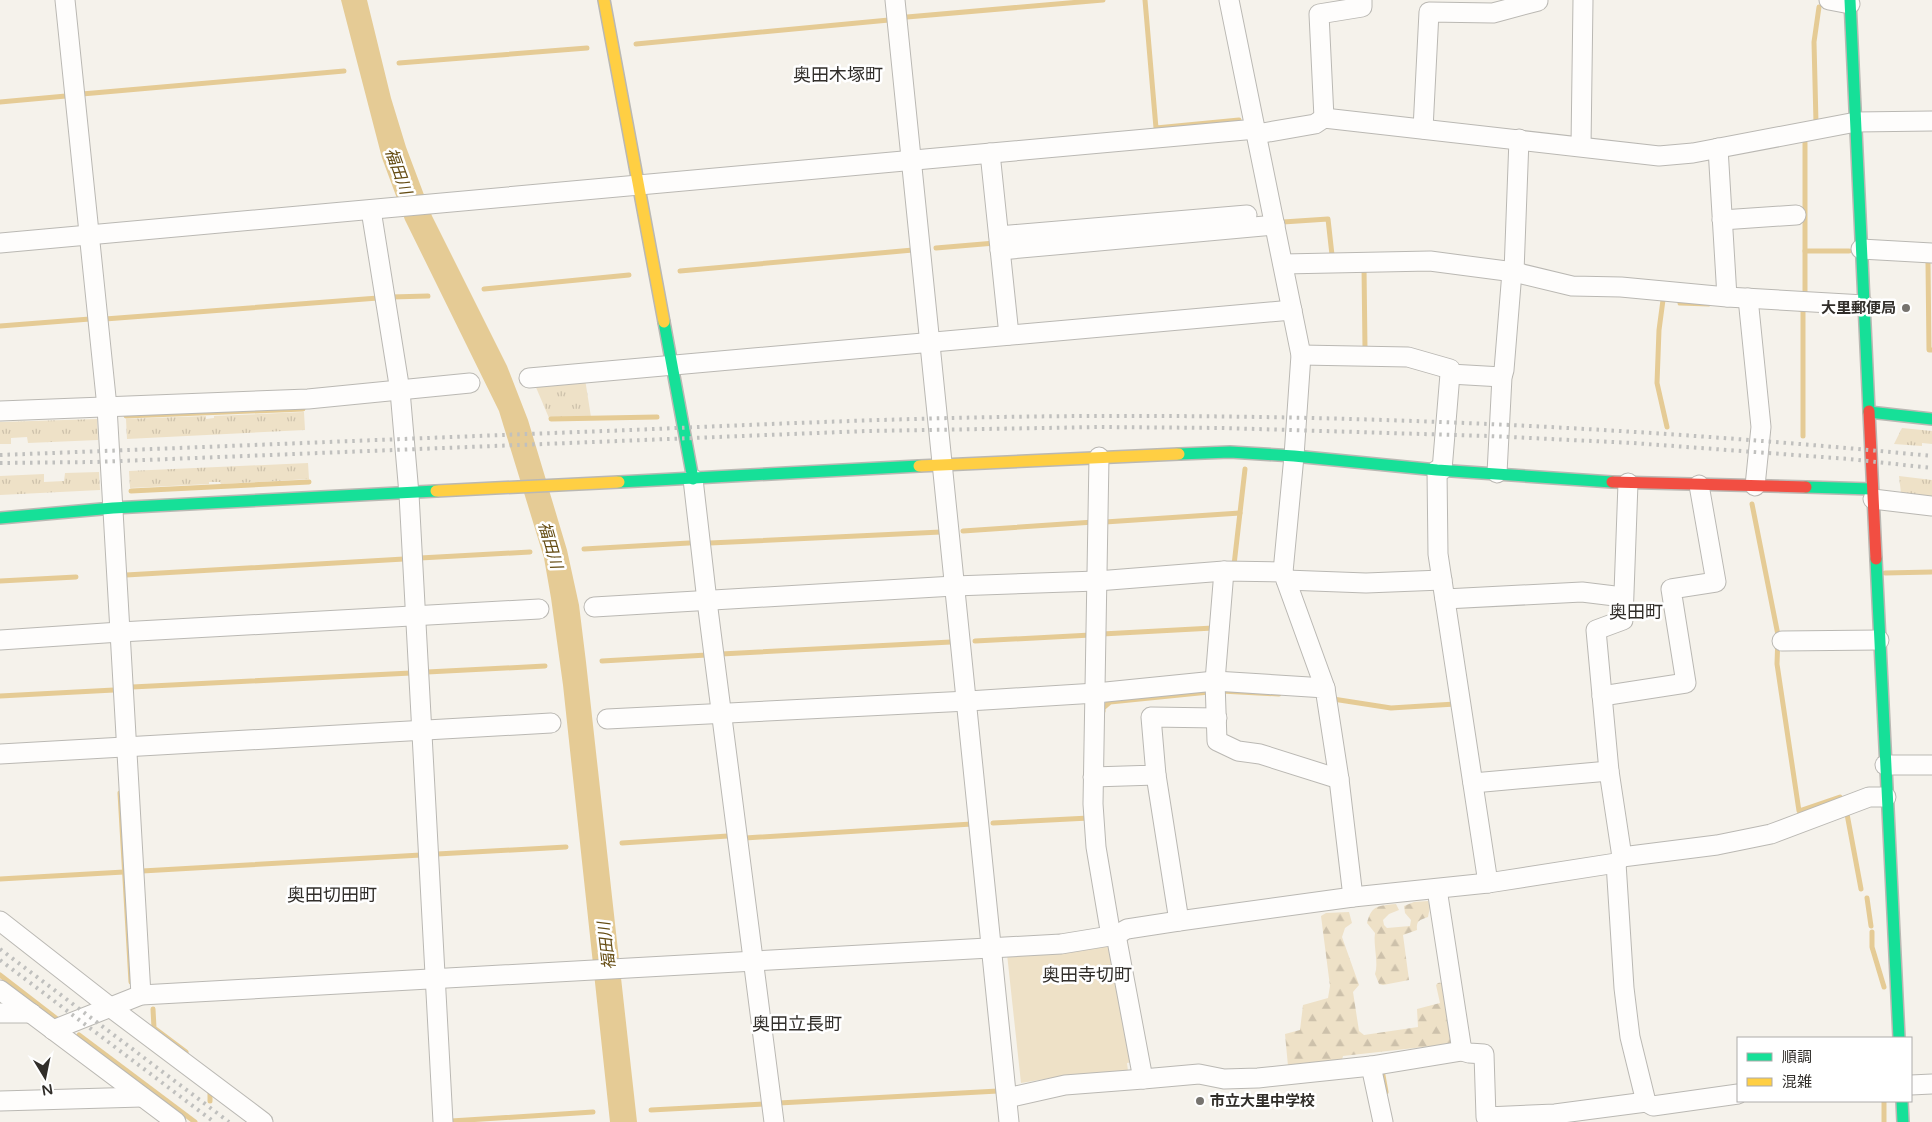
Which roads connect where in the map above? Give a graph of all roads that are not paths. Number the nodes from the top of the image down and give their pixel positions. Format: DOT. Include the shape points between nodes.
graph roads {
  1 [pos="65,0"];
  2 [pos="604,0"];
  3 [pos="895,0"];
  4 [pos="1230,0"];
  5 [pos="1362,0"];
  6 [pos="1538,0"];
  7 [pos="1548,0"];
  8 [pos="1583,0"];
  9 [pos="1829,0"];
  10 [pos="1850,2"];
  11 [pos="1429,6"];
  12 [pos="1324,118"];
  13 [pos="1932,121"];
  14 [pos="1856,122"];
  15 [pos="1424,129"];
  16 [pos="1257,131"];
  17 [pos="1519,139"];
  18 [pos="1581,146"];
  19 [pos="1718,148"];
  20 [pos="990,153"];
  21 [pos="912,160"];
  22 [pos="639,184"];
  23 [pos="371,210"];
  24 [pos="1796,215"];
  25 [pos="1274,219"];
  26 [pos="1722,220"];
  27 [pos="89,235"];
  28 [pos="0,243"];
  29 [pos="999,243"];
  30 [pos="1861,249"];
  31 [pos="1932,253"];
  32 [pos="1283,264"];
  33 [pos="1513,272"];
  34 [pos="1726,297"];
  35 [pos="1748,298"];
  36 [pos="1864,305"];
  37 [pos="1292,310"];
  38 [pos="1009,335"];
  39 [pos="930,342"];
  40 [pos="1301,355"];
  41 [pos="672,364"];
  42 [pos="1450,374"];
  43 [pos="1502,377"];
  44 [pos="528,378"];
  45 [pos="470,383"];
  46 [pos="400,391"];
  47 [pos="107,407"];
  48 [pos="0,411"];
  49 [pos="1869,412"];
  50 [pos="1932,419"];
  51 [pos="1294,456"];
  52 [pos="1099,457"];
  53 [pos="942,465"];
  54 [pos="1439,470"];
  55 [pos="1497,473"];
  56 [pos="693,479"];
  57 [pos="1628,483"];
  58 [pos="1699,485"];
  59 [pos="1755,486"];
  60 [pos="409,494"];
  61 [pos="1872,494"];
  62 [pos="1932,506"];
  63 [pos="113,508"];
  64 [pos="0,518"];
  65 [pos="1224,570"];
  66 [pos="1284,576"];
  67 [pos="1442,580"];
  68 [pos="1097,581"];
  69 [pos="954,586"];
  70 [pos="1623,597"];
  71 [pos="1445,599"];
  72 [pos="707,601"];
  73 [pos="594,607"];
  74 [pos="539,609"];
  75 [pos="416,617"];
  76 [pos="120,632"];
  77 [pos="0,640"];
  78 [pos="1879,640"];
  79 [pos="1782,641"];
  80 [pos="1215,680"];
  81 [pos="1325,688"];
  82 [pos="1096,693"];
  83 [pos="1602,696"];
  84 [pos="968,701"];
  85 [pos="722,713"];
  86 [pos="1216,718"];
  87 [pos="607,719"];
  88 [pos="551,723"];
  89 [pos="422,730"];
  90 [pos="126,746"];
  91 [pos="0,754"];
  92 [pos="1884,765"];
  93 [pos="1932,765"];
  94 [pos="1609,770"];
  95 [pos="1156,775"];
  96 [pos="1093,777"];
  97 [pos="1339,779"];
  98 [pos="1473,782"];
  99 [pos="1886,796"];
  100 [pos="1619,860"];
  101 [pos="1488,883"];
  102 [pos="1437,889"];
  103 [pos="1353,898"];
  104 [pos="0,921"];
  105 [pos="1179,921"];
  106 [pos="1114,936"];
  107 [pos="992,948"];
  108 [pos="754,961"];
  109 [pos="436,979"];
  110 [pos="0,990"];
  111 [pos="141,995"];
  112 [pos="110,1007"];
  113 [pos="32,1013"];
  114 [pos="0,1014"];
  115 [pos="53,1030"];
  116 [pos="1899,1037"];
  117 [pos="1462,1051"];
  118 [pos="1371,1066"];
  119 [pos="1143,1079"];
  120 [pos="1932,1084"];
  121 [pos="1912,1085"];
  122 [pos="1737,1094"];
  123 [pos="142,1097"];
  124 [pos="1007,1098"];
  125 [pos="0,1101"];
  126 [pos="1902,1102"];
  127 [pos="1652,1110"];
  128 [pos="176,1122"];
  129 [pos="263,1122"];
  130 [pos="443,1122"];
  131 [pos="774,1122"];
  132 [pos="1009,1122"];
  133 [pos="1383,1122"];
  134 [pos="1903,1122"];
  1 -- 27 [label="street"];
  2 -- 22 [label="street"];
  3 -- 21 [label="street"];
  4 -- 16 [label="street"];
  5 -- 12 [label="street" via="1362,7 1319,14"];
  6 -- 7 [label="street"];
  6 -- 11 [label="street" via="1493,13"];
  8 -- 18 [label="street"];
  9 -- 10 [label="street"];
  10 -- 14 [label="street"];
  11 -- 15 [label="street"];
  12 -- 15 [label="street"];
  12 -- 16 [label="street" via="1315,124"];
  13 -- 14 [label="street"];
  14 -- 19 [label="street"];
  14 -- 30 [label="street"];
  15 -- 17 [label="street"];
  16 -- 20 [label="street"];
  16 -- 25 [label="street"];
  17 -- 18 [label="street"];
  17 -- 33 [label="street"];
  18 -- 19 [label="street" via="1659,156"];
  19 -- 26 [label="street"];
  20 -- 21 [label="street"];
  20 -- 29 [label="street"];
  21 -- 22 [label="street"];
  21 -- 39 [label="street"];
  22 -- 23 [label="street"];
  22 -- 41 [label="street"];
  23 -- 27 [label="street"];
  23 -- 46 [label="street"];
  24 -- 26 [label="street"];
  25 -- 29 [label="street"];
  25 -- 32 [label="street"];
  26 -- 34 [label="street"];
  27 -- 28 [label="street"];
  27 -- 47 [label="street"];
  29 -- 38 [label="street"];
  30 -- 31 [label="street"];
  30 -- 36 [label="street"];
  32 -- 33 [label="street" via="1430,261"];
  32 -- 37 [label="street"];
  33 -- 34 [label="street" via="1572,286"];
  33 -- 43 [label="street"];
  34 -- 35 [label="street"];
  35 -- 36 [label="street"];
  35 -- 59 [label="street" via="1761,427"];
  36 -- 49 [label="street"];
  37 -- 38 [label="street"];
  37 -- 40 [label="street"];
  38 -- 39 [label="street"];
  39 -- 41 [label="street"];
  39 -- 53 [label="street"];
  40 -- 42 [label="street" via="1408,357 1450,369"];
  40 -- 51 [label="street"];
  41 -- 44 [label="street"];
  41 -- 56 [label="street"];
  42 -- 43 [label="street"];
  42 -- 54 [label="street"];
  43 -- 55 [label="street"];
  45 -- 46 [label="street"];
  46 -- 47 [label="street" via="308,399"];
  46 -- 60 [label="street"];
  47 -- 48 [label="street"];
  47 -- 63 [label="street"];
  49 -- 50 [label="street"];
  49 -- 61 [label="street"];
  51 -- 52 [label="street" via="1230,452"];
  51 -- 54 [label="street"];
  51 -- 66 [label="street"];
  52 -- 53 [label="street"];
  52 -- 68 [label="street"];
  53 -- 56 [label="street"];
  53 -- 69 [label="street"];
  54 -- 55 [label="street"];
  54 -- 67 [label="street" via="1437,544"];
  55 -- 57 [label="street"];
  56 -- 60 [label="street"];
  56 -- 72 [label="street"];
  57 -- 58 [label="street"];
  57 -- 70 [label="street"];
  58 -- 59 [label="street"];
  58 -- 83 [label="street" via="1716,582 1671,589 1686,684"];
  59 -- 61 [label="street"];
  60 -- 63 [label="street"];
  60 -- 75 [label="street"];
  61 -- 62 [label="street"];
  61 -- 78 [label="street"];
  63 -- 64 [label="street"];
  63 -- 76 [label="street"];
  65 -- 66 [label="street"];
  65 -- 68 [label="street"];
  65 -- 80 [label="street"];
  66 -- 67 [label="street" via="1366,583"];
  66 -- 81 [label="street"];
  67 -- 71 [label="street"];
  68 -- 69 [label="street"];
  68 -- 82 [label="street"];
  69 -- 72 [label="street"];
  69 -- 84 [label="street"];
  70 -- 71 [label="street" via="1582,592"];
  70 -- 83 [label="street" via="1623,620 1596,630"];
  71 -- 98 [label="street"];
  72 -- 73 [label="street"];
  72 -- 85 [label="street"];
  74 -- 75 [label="street"];
  75 -- 76 [label="street"];
  75 -- 89 [label="street"];
  76 -- 77 [label="street"];
  76 -- 90 [label="street"];
  78 -- 79 [label="street"];
  78 -- 92 [label="street"];
  80 -- 81 [label="street"];
  80 -- 82 [label="street"];
  80 -- 86 [label="street"];
  81 -- 97 [label="street"];
  82 -- 84 [label="street"];
  82 -- 96 [label="street"];
  83 -- 94 [label="street"];
  84 -- 85 [label="street"];
  84 -- 107 [label="street"];
  85 -- 87 [label="street"];
  85 -- 108 [label="street"];
  86 -- 95 [label="street" via="1150,716"];
  86 -- 97 [label="street" via="1217,741"];
  88 -- 89 [label="street"];
  89 -- 90 [label="street"];
  89 -- 109 [label="street"];
  90 -- 91 [label="street"];
  90 -- 111 [label="street"];
  92 -- 93 [label="street"];
  92 -- 99 [label="street"];
  94 -- 98 [label="street"];
  94 -- 100 [label="street"];
  95 -- 96 [label="street"];
  95 -- 105 [label="street"];
  96 -- 106 [label="street" via="1096,847"];
  97 -- 103 [label="street"];
  98 -- 101 [label="street"];
  99 -- 100 [label="street" via="1869,798 1771,834"];
  99 -- 116 [label="street"];
  100 -- 101 [label="street"];
  100 -- 127 [label="street" via="1624,988 1629,1028"];
  101 -- 102 [label="street"];
  102 -- 103 [label="street"];
  102 -- 117 [label="street"];
  103 -- 105 [label="street"];
  104 -- 112 [label="street"];
  105 -- 106 [label="street" via="1127,929"];
  106 -- 107 [label="street" via="1061,944"];
  106 -- 119 [label="street"];
  107 -- 108 [label="street"];
  107 -- 124 [label="street"];
  108 -- 109 [label="street"];
  108 -- 131 [label="street"];
  109 -- 111 [label="street"];
  109 -- 130 [label="street"];
  110 -- 113 [label="street"];
  111 -- 112 [label="street"];
  112 -- 115 [label="street"];
  112 -- 129 [label="street"];
  113 -- 114 [label="street"];
  113 -- 115 [label="street"];
  115 -- 123 [label="street"];
  117 -- 118 [label="street"];
  117 -- 127 [label="street" via="1484,1054 1486,1117"];
  118 -- 119 [label="street" via="1258,1078 1224,1079 1199,1074"];
  118 -- 133 [label="street"];
  119 -- 124 [label="street" via="1065,1086"];
  120 -- 121 [label="street"];
  122 -- 127 [label="street"];
  123 -- 125 [label="street"];
  123 -- 128 [label="street"];
  124 -- 132 [label="street"];
  126 -- 134 [label="street"];
}
